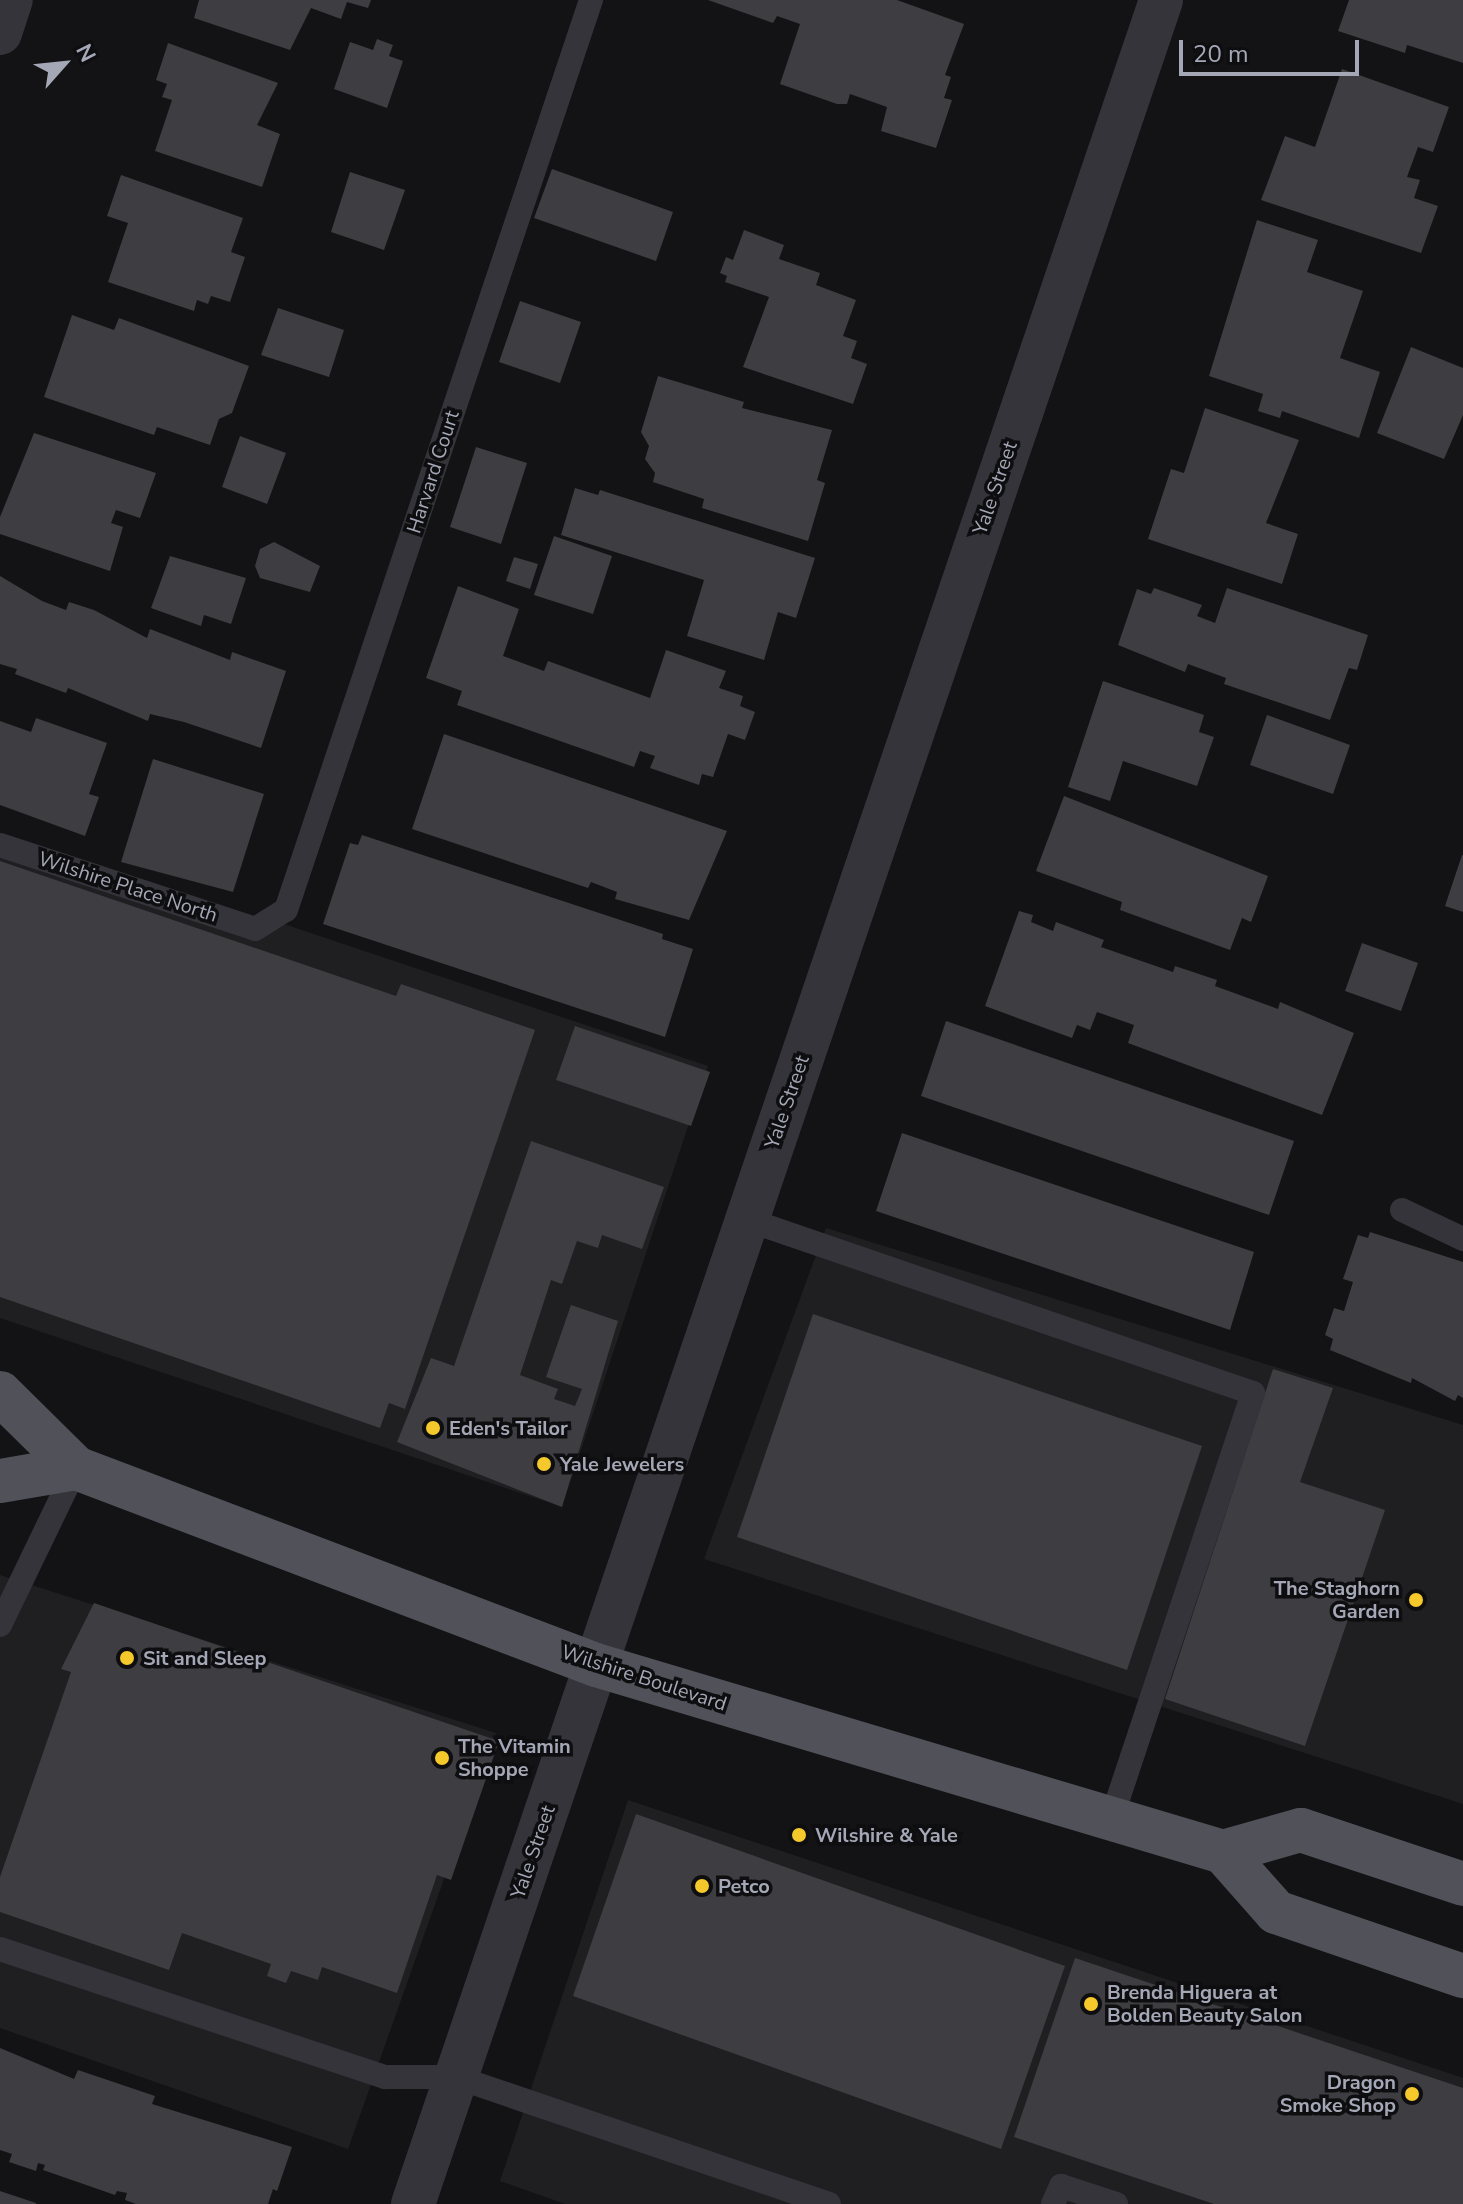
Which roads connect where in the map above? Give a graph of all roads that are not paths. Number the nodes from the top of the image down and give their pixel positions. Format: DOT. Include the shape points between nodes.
graph roads {
  1 [pos="11,0"];
  2 [pos="591,0"];
  3 [pos="1161,0"];
  4 [pos="0,33"];
  5 [pos="0,845"];
  6 [pos="255,929"];
  7 [pos="1402,1210"];
  8 [pos="748,1220"];
  9 [pos="1463,1239"];
  10 [pos="0,1393"];
  11 [pos="76,1468"];
  12 [pos="0,1481"];
  13 [pos="0,1625"];
  14 [pos="596,1665"];
  15 [pos="1111,1820"];
  16 [pos="1223,1852"];
  17 [pos="1463,1884"];
  18 [pos="0,1949"];
  19 [pos="1463,1976"];
  20 [pos="456,2077"];
  21 [pos="413,2204"];
  22 [pos="829,2204"];
  23 [pos="1053,2204"];
  24 [pos="1116,2204"];
  1 -- 4 [label="street"];
  2 -- 6 [label="lane, Harvard Court" via="286,910"];
  3 -- 8 [label="street, Yale Street"];
  5 -- 6 [label="lane, Wilshire Place North"];
  7 -- 9 [label="lane"];
  8 -- 14 [label="street, Yale Street"];
  8 -- 15 [label="lane" via="1253,1393"];
  10 -- 11 [label="main road, Wilshire Boulevard"];
  11 -- 12 [label="main road"];
  11 -- 13 [label="lane"];
  11 -- 14 [label="main road, Wilshire Boulevard"];
  14 -- 15 [label="main road, Wilshire Boulevard"];
  14 -- 20 [label="street, Yale Street"];
  15 -- 16 [label="main road, Wilshire Boulevard"];
  16 -- 17 [label="main road" via="1301,1830"];
  16 -- 19 [label="main road" via="1276,1912"];
  18 -- 20 [label="lane" via="385,2077"];
  20 -- 21 [label="street, Yale Street"];
  20 -- 22 [label="lane"];
  23 -- 24 [label="lane" via="1061,2186"];
}
